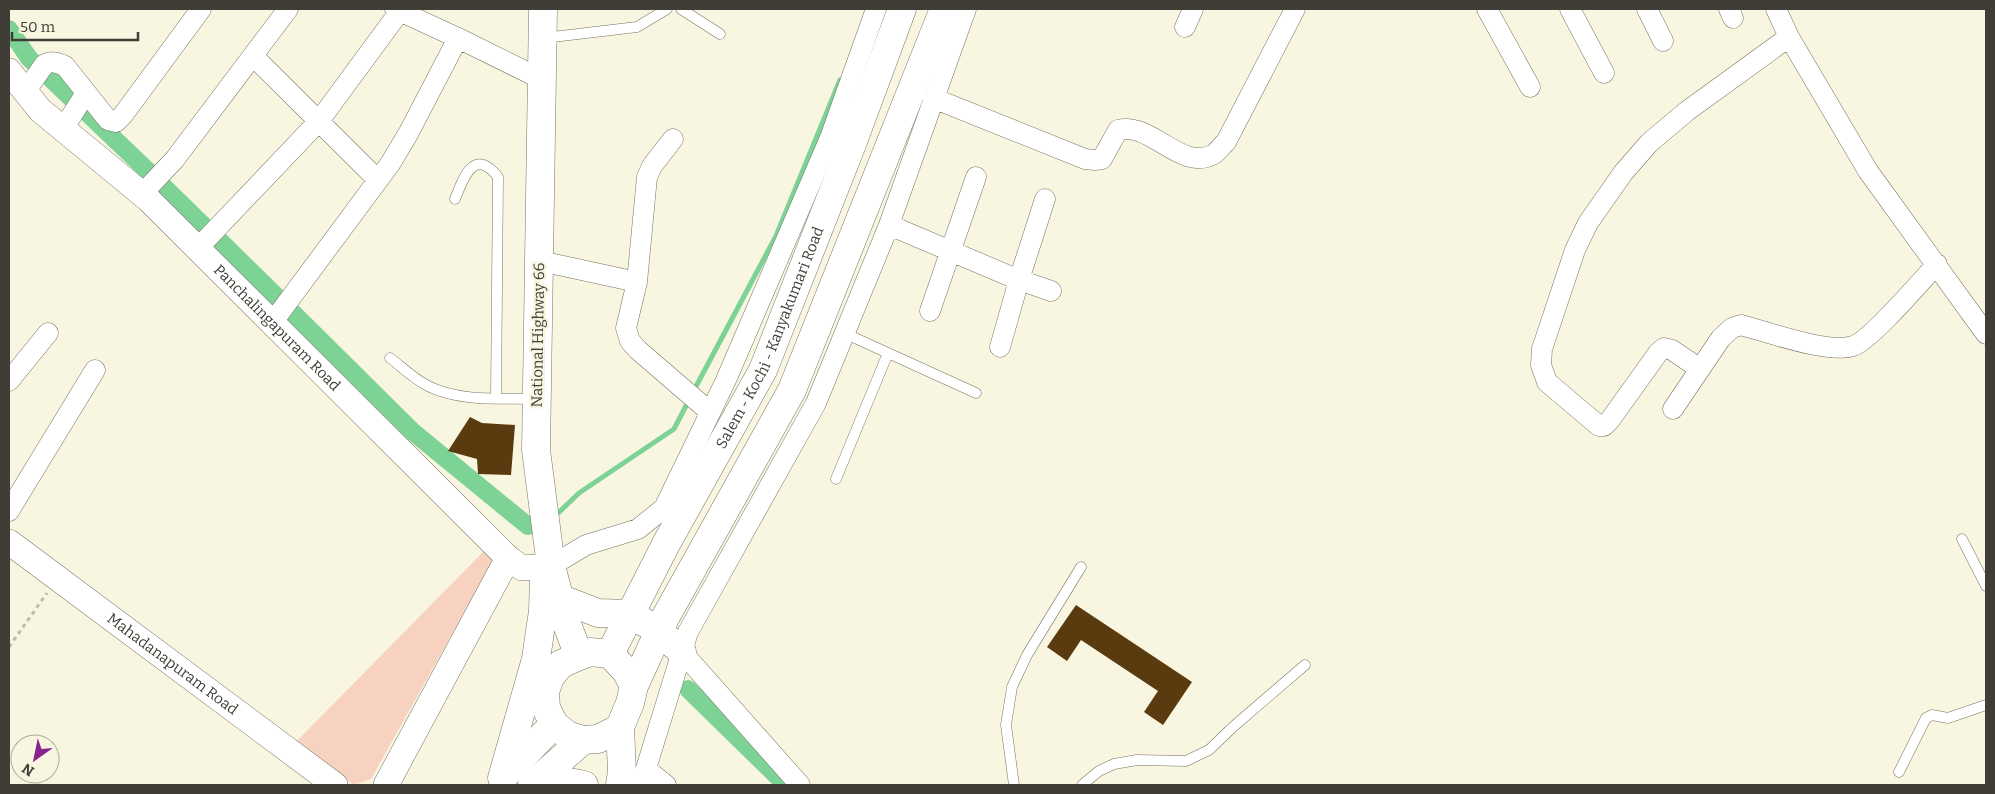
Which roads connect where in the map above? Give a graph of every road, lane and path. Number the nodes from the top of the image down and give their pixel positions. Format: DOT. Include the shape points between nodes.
graph roads {
  1 [pos="200,9"];
  2 [pos="288,9"];
  3 [pos="544,9"];
  4 [pos="667,9"];
  5 [pos="680,9"];
  6 [pos="876,9"];
  7 [pos="902,9"];
  8 [pos="944,9"];
  9 [pos="966,9"];
  10 [pos="1295,9"];
  11 [pos="1487,9"];
  12 [pos="1570,9"];
  13 [pos="1647,9"];
  14 [pos="1776,9"];
  15 [pos="398,10"];
  16 [pos="720,34"];
  17 [pos="1789,37"];
  18 [pos="458,38"];
  19 [pos="543,38"];
  20 [pos="1663,41"];
  21 [pos="253,56"];
  22 [pos="9,71"];
  23 [pos="1604,73"];
  24 [pos="542,80"];
  25 [pos="1530,87"];
  26 [pos="25,92"];
  27 [pos="86,93"];
  28 [pos="933,98"];
  29 [pos="319,121"];
  30 [pos="63,129"];
  31 [pos="673,139"];
  32 [pos="976,177"];
  33 [pos="378,180"];
  34 [pos="142,194"];
  35 [pos="455,199"];
  36 [pos="1044,199"];
  37 [pos="889,226"];
  38 [pos="198,248"];
  39 [pos="949,252"];
  40 [pos="540,261"];
  41 [pos="1937,264"];
  42 [pos="1019,280"];
  43 [pos="637,282"];
  44 [pos="1051,291"];
  45 [pos="930,312"];
  46 [pos="272,323"];
  47 [pos="48,333"];
  48 [pos="844,333"];
  49 [pos="1986,334"];
  50 [pos="1000,347"];
  51 [pos="888,353"];
  52 [pos="390,358"];
  53 [pos="1700,369"];
  54 [pos="95,370"];
  55 [pos="9,382"];
  56 [pos="976,393"];
  57 [pos="496,398"];
  58 [pos="537,399"];
  59 [pos="1673,409"];
  60 [pos="710,412"];
  61 [pos="836,479"];
  62 [pos="9,511"];
  63 [pos="1962,539"];
  64 [pos="9,542"];
  65 [pos="508,558"];
  66 [pos="547,567"];
  67 [pos="1081,567"];
  68 [pos="58,579"];
  69 [pos="1986,586"];
  70 [pos="560,598"];
  71 [pos="630,614"];
  72 [pos="659,631"];
  73 [pos="9,647"];
  74 [pos="682,652"];
  75 [pos="610,654"];
  76 [pos="579,656"];
  77 [pos="1305,665"];
  78 [pos="634,686"];
  79 [pos="1986,705"];
  80 [pos="554,724"];
  81 [pos="620,726"];
  82 [pos="583,740"];
  83 [pos="1899,772"];
  84 [pos="644,777"];
  85 [pos="499,782"];
  86 [pos="335,785"];
  87 [pos="386,785"];
  88 [pos="533,785"];
  89 [pos="584,785"];
  90 [pos="620,785"];
  91 [pos="666,785"];
  92 [pos="800,785"];
  93 [pos="1014,785"];
  94 [pos="1082,785"];
  1 -- 27 [label="street" via="116,122 108,120"];
  2 -- 21 [label="street"];
  3 -- 19 [label="highway, National Highway 66"];
  4 -- 19 [label="lane" via="637,27"];
  5 -- 16 [label="lane"];
  6 -- 60 [label="street" via="830,138"];
  7 -- 71 [label="highway, Salem - Kochi - Kanyakumari Road" via="762,370"];
  8 -- 72 [label="highway" via="792,390"];
  9 -- 28 [label="street"];
  10 -- 28 [label="street" via="1226,142 1214,154 1202,159 1186,156 1142,133 1125,128 1118,130 1102,159 1085,159"];
  11 -- 25 [label="street"];
  12 -- 23 [label="street"];
  13 -- 20 [label="street"];
  14 -- 17 [label="street"];
  15 -- 18 [label="street"];
  15 -- 29 [label="street"];
  17 -- 41 [label="street" via="1868,171"];
  17 -- 53 [label="street" via="1686,111 1649,143 1623,173 1588,223 1574,250 1542,349 1541,366 1547,382 1599,426 1610,420 1664,348"];
  18 -- 24 [label="street"];
  18 -- 33 [label="street" via="408,134"];
  19 -- 24 [label="highway, National Highway 66"];
  21 -- 29 [label="street"];
  21 -- 34 [label="street" via="175,158"];
  22 -- 26 [label="street, Panchalingapuram Road"];
  24 -- 40 [label="highway, National Highway 66"];
  26 -- 27 [label="street" via="44,65 53,62 65,66"];
  26 -- 30 [label="street, Panchalingapuram Road"];
  27 -- 30 [label="street"];
  28 -- 37 [label="street"];
  29 -- 33 [label="street"];
  29 -- 38 [label="street"];
  30 -- 34 [label="street, Panchalingapuram Road"];
  31 -- 43 [label="street" via="647,177"];
  32 -- 39 [label="street"];
  33 -- 46 [label="street"];
  34 -- 38 [label="street, Panchalingapuram Road"];
  35 -- 57 [label="lane" via="472,167 483,164 498,177"];
  36 -- 42 [label="street"];
  37 -- 39 [label="street"];
  37 -- 48 [label="street"];
  38 -- 46 [label="street, Panchalingapuram Road"];
  39 -- 42 [label="street"];
  39 -- 45 [label="street"];
  40 -- 43 [label="street"];
  40 -- 58 [label="highway, National Highway 66"];
  41 -- 49 [label="street"];
  41 -- 53 [label="street" via="1870,335 1854,346 1835,349 1741,325 1721,338"];
  42 -- 44 [label="street"];
  42 -- 50 [label="street"];
  43 -- 60 [label="street" via="626,328 630,340"];
  46 -- 65 [label="street, Panchalingapuram Road"];
  47 -- 55 [label="street"];
  48 -- 51 [label="lane"];
  48 -- 74 [label="street" via="816,403 688,632"];
  51 -- 56 [label="lane"];
  51 -- 61 [label="lane"];
  52 -- 57 [label="lane" via="429,386 461,396"];
  53 -- 59 [label="street"];
  54 -- 62 [label="street"];
  57 -- 58 [label="lane"];
  58 -- 66 [label="highway, National Highway 66" via="536,450"];
  60 -- 66 [label="street" via="664,508 638,529 586,545"];
  63 -- 69 [label="lane"];
  64 -- 68 [label="street, Mahadanapuram Road"];
  65 -- 66 [label="street, Panchalingapuram Road" via="522,568"];
  65 -- 87 [label="street"];
  66 -- 70 [label="highway, National Highway 66"];
  66 -- 85 [label="highway" via="536,659"];
  67 -- 93 [label="lane" via="1027,655 1012,687 1006,725"];
  68 -- 73 [label="path"];
  68 -- 86 [label="street, Mahadanapuram Road"];
  70 -- 71 [label="highway" via="598,613"];
  70 -- 76 [label="highway, National Highway 66"];
  71 -- 72 [label="highway"];
  71 -- 75 [label="highway, Salem - Kochi - Kanyakumari Road"];
  72 -- 74 [label="highway"];
  72 -- 78 [label="highway"];
  74 -- 84 [label="street"];
  74 -- 92 [label="street"];
  75 -- 76 [label="highway" via="590,652"];
  75 -- 78 [label="highway" via="626,671"];
  76 -- 80 [label="highway" via="561,664 550,677 545,692 546,708"];
  77 -- 94 [label="lane" via="1209,750 1186,761 1137,760 1114,764"];
  78 -- 81 [label="highway"];
  79 -- 83 [label="lane" via="1948,718 1932,715 1926,718"];
  80 -- 82 [label="highway" via="567,735"];
  80 -- 85 [label="highway"];
  81 -- 82 [label="highway" via="598,739"];
  81 -- 90 [label="highway"];
  82 -- 88 [label="highway"];
  84 -- 91 [label="street"];
  88 -- 89 [label="highway" via="560,781"];
}
